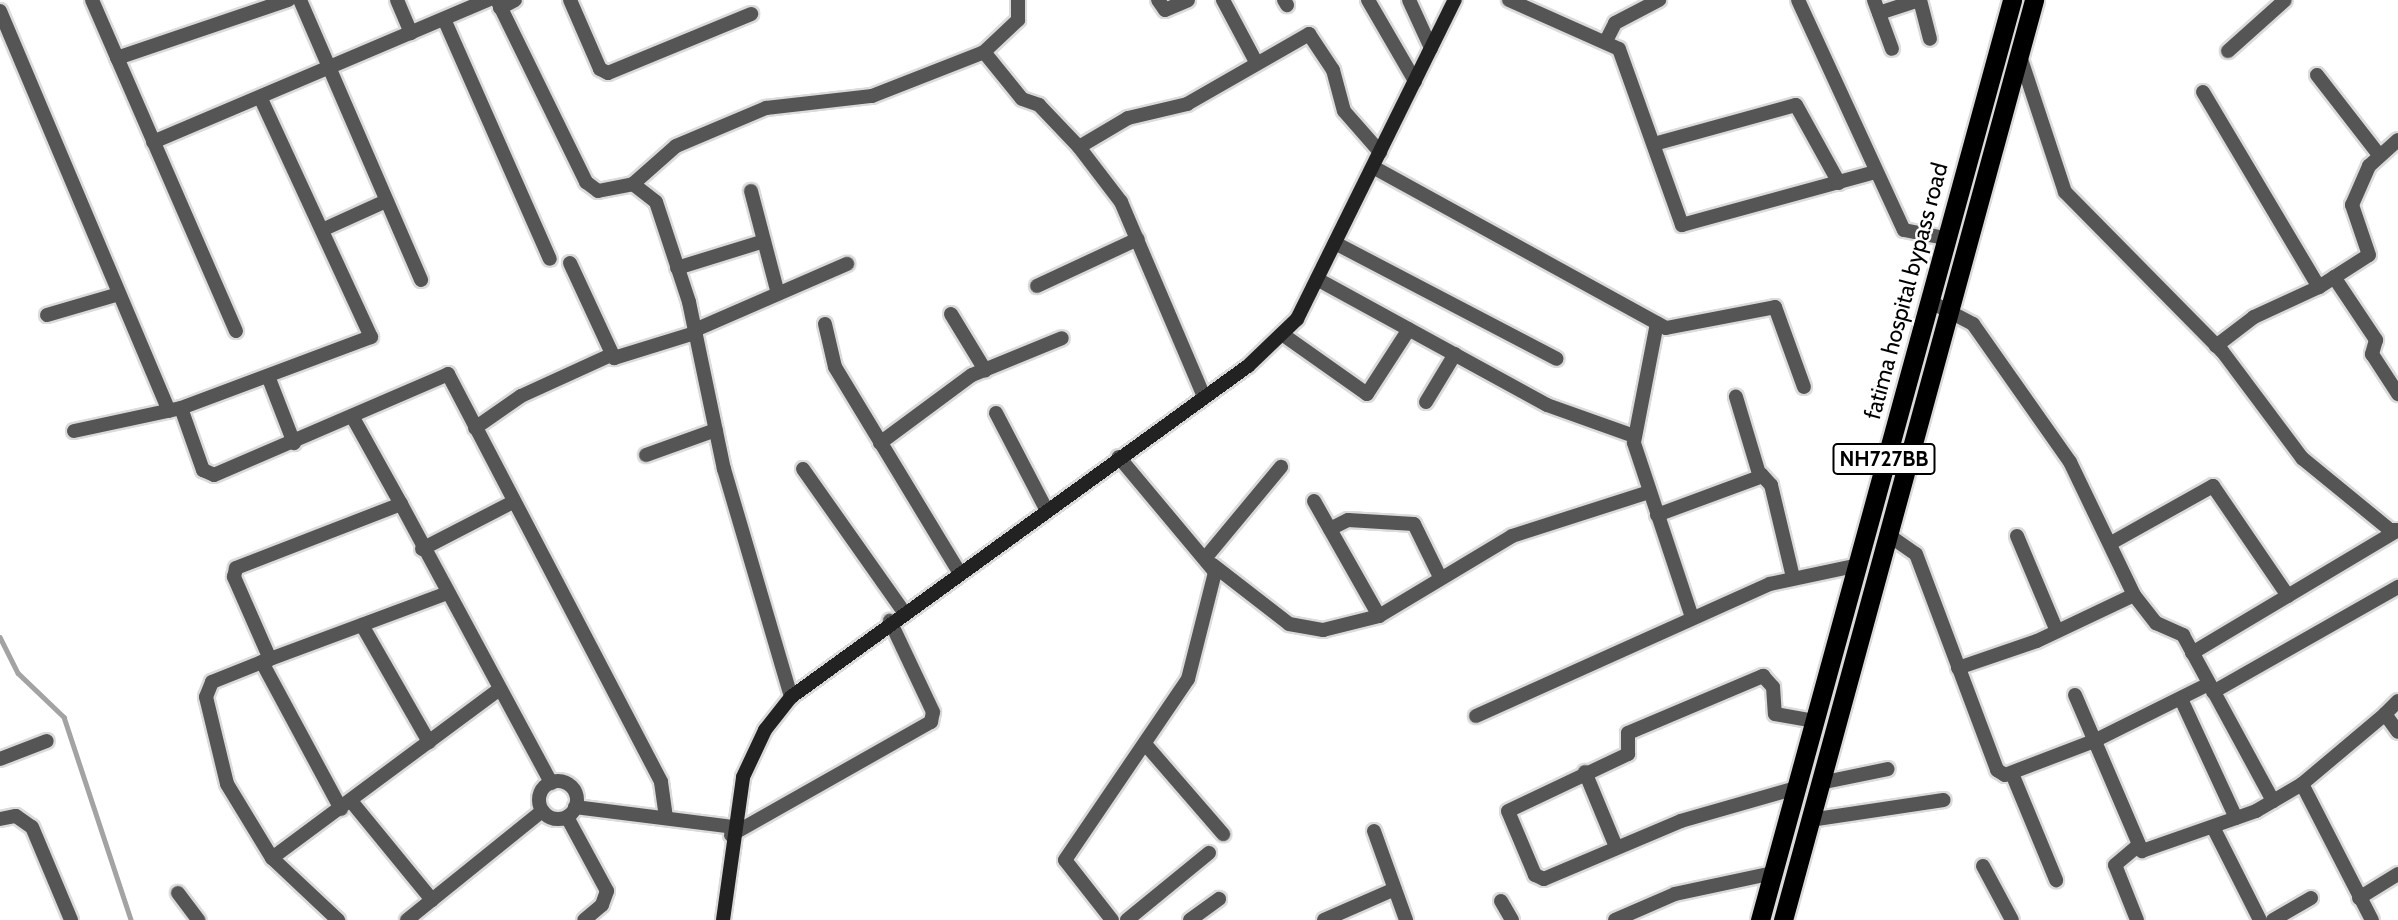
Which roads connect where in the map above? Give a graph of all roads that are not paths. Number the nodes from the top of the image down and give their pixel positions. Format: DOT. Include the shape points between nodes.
graph roads {
  1 [pos="92,0"];
  2 [pos="300,0"];
  3 [pos="397,0"];
  4 [pos="515,0"];
  5 [pos="570,0"];
  6 [pos="1018,0"];
  7 [pos="1158,0"];
  8 [pos="1188,0"];
  9 [pos="1223,0"];
  10 [pos="1368,0"];
  11 [pos="1409,0"];
  12 [pos="1455,0"];
  13 [pos="1509,0"];
  14 [pos="1659,0"];
  15 [pos="1798,0"];
  16 [pos="1919,0"];
  17 [pos="2012,0"];
  18 [pos="2034,0"];
  19 [pos="2285,0"];
  20 [pos="284,1"];
  21 [pos="495,3"];
  22 [pos="1877,7"];
  23 [pos="1,14"];
  24 [pos="751,14"];
  25 [pos="444,19"];
  26 [pos="411,33"];
  27 [pos="1930,39"];
  28 [pos="1606,41"];
  29 [pos="1431,48"];
  30 [pos="1892,49"];
  31 [pos="2228,51"];
  32 [pos="984,52"];
  33 [pos="2019,53"];
  34 [pos="117,58"];
  35 [pos="1256,62"];
  36 [pos="327,69"];
  37 [pos="2317,75"];
  38 [pos="1415,81"];
  39 [pos="2203,92"];
  40 [pos="260,97"];
  41 [pos="2398,140"];
  42 [pos="153,142"];
  43 [pos="1654,145"];
  44 [pos="1079,148"];
  45 [pos="1380,152"];
  46 [pos="2379,155"];
  47 [pos="1373,167"];
  48 [pos="1876,172"];
  49 [pos="1839,183"];
  50 [pos="633,184"];
  51 [pos="751,191"];
  52 [pos="386,201"];
  53 [pos="322,230"];
  54 [pos="1945,238"];
  55 [pos="1138,239"];
  56 [pos="764,241"];
  57 [pos="1335,243"];
  58 [pos="550,260"];
  59 [pos="570,263"];
  60 [pos="847,264"];
  61 [pos="677,268"];
  62 [pos="2334,277"];
  63 [pos="421,279"];
  64 [pos="1317,279"];
  65 [pos="1037,286"];
  66 [pos="2319,287"];
  67 [pos="119,294"];
  68 [pos="778,294"];
  69 [pos="1938,304"];
  70 [pos="951,314"];
  71 [pos="47,315"];
  72 [pos="1657,323"];
  73 [pos="825,324"];
  74 [pos="1409,330"];
  75 [pos="236,331"];
  76 [pos="695,332"];
  77 [pos="1282,334"];
  78 [pos="1062,338"];
  79 [pos="2217,345"];
  80 [pos="1455,354"];
  81 [pos="611,355"];
  82 [pos="1557,359"];
  83 [pos="985,370"];
  84 [pos="268,376"];
  85 [pos="1804,387"];
  86 [pos="2398,394"];
  87 [pos="1204,397"];
  88 [pos="1736,397"];
  89 [pos="1426,402"];
  90 [pos="175,409"];
  91 [pos="996,413"];
  92 [pos="352,416"];
  93 [pos="475,428"];
  94 [pos="716,430"];
  95 [pos="74,431"];
  96 [pos="1634,436"];
  97 [pos="293,443"];
  98 [pos="880,443"];
  99 [pos="646,456"];
  100 [pos="1119,457"];
  101 [pos="1281,467"];
  102 [pos="803,469"];
  103 [pos="1761,474"];
  104 [pos="1877,485"];
  105 [pos="1898,489"];
  106 [pos="1649,492"];
  107 [pos="1314,501"];
  108 [pos="512,503"];
  109 [pos="401,504"];
  110 [pos="1046,509"];
  111 [pos="1657,516"];
  112 [pos="1330,529"];
  113 [pos="2398,530"];
  114 [pos="1886,534"];
  115 [pos="2017,536"];
  116 [pos="2111,543"];
  117 [pos="422,549"];
  118 [pos="1210,560"];
  119 [pos="1855,566"];
  120 [pos="959,572"];
  121 [pos="1440,577"];
  122 [pos="1793,577"];
  123 [pos="2398,587"];
  124 [pos="445,594"];
  125 [pos="2134,594"];
  126 [pos="2288,596"];
  127 [pos="904,611"];
  128 [pos="1379,617"];
  129 [pos="1692,617"];
  130 [pos="890,621"];
  131 [pos="362,625"];
  132 [pos="2057,631"];
  133 [pos="2192,653"];
  134 [pos="266,660"];
  135 [pos="1958,668"];
  136 [pos="2211,688"];
  137 [pos="497,691"];
  138 [pos="2075,695"];
  139 [pos="790,697"];
  140 [pos="2181,699"];
  141 [pos="2398,701"];
  142 [pos="2385,715"];
  143 [pos="1476,716"];
  144 [pos="1815,722"];
  145 [pos="2398,732"];
  146 [pos="47,741"];
  147 [pos="2094,741"];
  148 [pos="429,742"];
  149 [pos="1146,745"];
  150 [pos="0,759"];
  151 [pos="1888,769"];
  152 [pos="1585,772"];
  153 [pos="2013,776"];
  154 [pos="551,783"];
  155 [pos="1820,783"];
  156 [pos="2302,784"];
  157 [pos="1797,788"];
  158 [pos="1944,800"];
  159 [pos="2273,801"];
  160 [pos="346,805"];
  161 [pos="541,811"];
  162 [pos="571,812"];
  163 [pos="666,818"];
  164 [pos="2236,818"];
  165 [pos="0,819"];
  166 [pos="1810,820"];
  167 [pos="2213,827"];
  168 [pos="732,831"];
  169 [pos="1374,831"];
  170 [pos="1223,834"];
  171 [pos="2138,846"];
  172 [pos="1616,847"];
  173 [pos="1209,853"];
  174 [pos="272,858"];
  175 [pos="1983,866"];
  176 [pos="1773,873"];
  177 [pos="2398,874"];
  178 [pos="2056,880"];
  179 [pos="1395,889"];
  180 [pos="178,893"];
  181 [pos="1219,898"];
  182 [pos="2311,898"];
  183 [pos="2359,898"];
  184 [pos="432,900"];
  185 [pos="1501,901"];
  186 [pos="2010,916"];
  187 [pos="71,920"];
  188 [pos="198,920"];
  189 [pos="338,920"];
  190 [pos="407,920"];
  191 [pos="584,920"];
  192 [pos="723,920"];
  193 [pos="1112,920"];
  194 [pos="1127,920"];
  195 [pos="1190,920"];
  196 [pos="1324,920"];
  197 [pos="1406,920"];
  198 [pos="1512,920"];
  199 [pos="1615,920"];
  200 [pos="1760,920"];
  201 [pos="1783,920"];
  202 [pos="1993,920"];
  203 [pos="2137,920"];
  204 [pos="2260,920"];
  205 [pos="2273,920"];
  206 [pos="2372,920"];
  1 -- 34 [label="street"];
  2 -- 36 [label="street"];
  3 -- 26 [label="street"];
  4 -- 21 [label="street"];
  5 -- 24 [label="street" via="600,69 608,73"];
  6 -- 32 [label="street" via="1018,20"];
  7 -- 8 [label="street" via="1165,10"];
  9 -- 35 [label="street"];
  10 -- 38 [label="street"];
  11 -- 29 [label="street"];
  12 -- 29 [label="main road"];
  13 -- 28 [label="street"];
  14 -- 28 [label="street" via="1615,23"];
  15 -- 48 [label="street"];
  16 -- 22 [label="street"];
  16 -- 27 [label="street"];
  17 -- 54 [label="highway, fatima hospital bypass road / NH727BB"];
  18 -- 33 [label="highway, fatima hospital bypass road / NH727BB"];
  19 -- 31 [label="street"];
  20 -- 34 [label="street"];
  21 -- 25 [label="street"];
  21 -- 50 [label="street" via="586,182 598,191"];
  22 -- 30 [label="street"];
  23 -- 67 [label="street"];
  25 -- 26 [label="street"];
  25 -- 58 [label="street"];
  26 -- 36 [label="street"];
  28 -- 43 [label="street" via="1623,56"];
  29 -- 38 [label="main road"];
  32 -- 44 [label="street" via="1022,99 1040,105"];
  32 -- 50 [label="street" via="873,96 766,108 676,146"];
  33 -- 69 [label="highway, fatima hospital bypass road / NH727BB"];
  33 -- 79 [label="street" via="2064,192"];
  34 -- 42 [label="street"];
  35 -- 44 [label="street" via="1187,104 1128,118"];
  35 -- 45 [label="street" via="1312,36 1333,70 1344,111"];
  36 -- 40 [label="street"];
  36 -- 52 [label="street"];
  37 -- 46 [label="street"];
  38 -- 45 [label="main road"];
  39 -- 66 [label="street"];
  40 -- 42 [label="street"];
  40 -- 53 [label="street"];
  41 -- 46 [label="street"];
  42 -- 75 [label="street"];
  43 -- 49 [label="street" via="1796,105"];
  43 -- 49 [label="street" via="1680,221 1688,226"];
  44 -- 55 [label="street" via="1121,202"];
  45 -- 47 [label="main road"];
  46 -- 62 [label="street" via="2351,205 2369,255"];
  47 -- 57 [label="main road"];
  47 -- 72 [label="street"];
  48 -- 49 [label="street"];
  48 -- 54 [label="street" via="1909,234"];
  50 -- 61 [label="street" via="656,202"];
  51 -- 56 [label="street"];
  52 -- 53 [label="street"];
  52 -- 63 [label="street"];
  53 -- 84 [label="street" via="371,337"];
  54 -- 69 [label="highway, fatima hospital bypass road / NH727BB"];
  55 -- 65 [label="street"];
  55 -- 87 [label="street"];
  56 -- 61 [label="street"];
  56 -- 68 [label="street"];
  57 -- 64 [label="main road"];
  57 -- 82 [label="street"];
  59 -- 81 [label="street"];
  60 -- 68 [label="street"];
  61 -- 76 [label="street"];
  62 -- 66 [label="street"];
  62 -- 86 [label="street" via="2376,340 2372,354"];
  64 -- 74 [label="street"];
  64 -- 77 [label="main road"];
  66 -- 79 [label="street" via="2253,317"];
  67 -- 71 [label="street"];
  67 -- 90 [label="street"];
  68 -- 76 [label="street"];
  69 -- 104 [label="highway, fatima hospital bypass road / NH727BB"];
  69 -- 105 [label="highway, fatima hospital bypass road / NH727BB"];
  69 -- 116 [label="street" via="1973,324 2070,462"];
  70 -- 83 [label="street"];
  72 -- 85 [label="street" via="1682,329 1775,307"];
  72 -- 96 [label="street"];
  73 -- 98 [label="street" via="835,368"];
  74 -- 77 [label="street" via="1367,394"];
  74 -- 80 [label="street"];
  76 -- 81 [label="street" via="619,358"];
  76 -- 94 [label="street"];
  77 -- 87 [label="main road"];
  78 -- 83 [label="street"];
  79 -- 113 [label="street" via="2302,458 2382,524"];
  80 -- 89 [label="street"];
  80 -- 96 [label="street" via="1556,410"];
  81 -- 93 [label="street" via="521,396"];
  83 -- 98 [label="street"];
  84 -- 90 [label="street"];
  84 -- 97 [label="street"];
  87 -- 100 [label="main road"];
  88 -- 103 [label="street"];
  90 -- 95 [label="street"];
  90 -- 97 [label="street" via="207,474 227,472"];
  91 -- 110 [label="street"];
  92 -- 93 [label="street" via="448,374"];
  92 -- 97 [label="street"];
  92 -- 109 [label="street"];
  93 -- 108 [label="street"];
  94 -- 99 [label="street"];
  94 -- 139 [label="street" via="764,620"];
  96 -- 106 [label="street"];
  98 -- 120 [label="street"];
  100 -- 110 [label="main road"];
  100 -- 118 [label="street"];
  101 -- 118 [label="street"];
  102 -- 127 [label="street"];
  103 -- 111 [label="street"];
  103 -- 122 [label="street" via="1770,481"];
  104 -- 105 [label="highway"];
  104 -- 119 [label="highway, fatima hospital bypass road / NH727BB"];
  105 -- 114 [label="highway, fatima hospital bypass road / NH727BB"];
  106 -- 111 [label="street"];
  106 -- 121 [label="street" via="1512,536"];
  107 -- 112 [label="street"];
  108 -- 117 [label="street"];
  108 -- 163 [label="street" via="661,782"];
  109 -- 117 [label="street"];
  109 -- 134 [label="street" via="236,568 237,587"];
  110 -- 120 [label="main road"];
  111 -- 129 [label="street"];
  112 -- 121 [label="street" via="1348,520 1414,524"];
  112 -- 128 [label="street"];
  113 -- 126 [label="street"];
  114 -- 135 [label="street" via="1916,554"];
  114 -- 155 [label="highway, fatima hospital bypass road / NH727BB"];
  115 -- 132 [label="street"];
  116 -- 125 [label="street"];
  116 -- 126 [label="street" via="2213,486"];
  117 -- 124 [label="street"];
  118 -- 128 [label="street" via="1299,628 1323,630"];
  118 -- 149 [label="street" via="1193,670"];
  119 -- 122 [label="street"];
  119 -- 144 [label="highway, fatima hospital bypass road / NH727BB"];
  120 -- 127 [label="main road"];
  121 -- 128 [label="street"];
  122 -- 129 [label="street"];
  123 -- 136 [label="street"];
  124 -- 131 [label="street"];
  124 -- 137 [label="street"];
  125 -- 132 [label="street"];
  125 -- 133 [label="street" via="2156,623 2183,635"];
  126 -- 133 [label="street"];
  127 -- 130 [label="main road"];
  129 -- 143 [label="street"];
  130 -- 139 [label="main road"];
  130 -- 168 [label="street" via="933,712 931,722"];
  131 -- 134 [label="street"];
  131 -- 148 [label="street"];
  132 -- 135 [label="street"];
  133 -- 136 [label="street"];
  134 -- 160 [label="street"];
  134 -- 174 [label="street" via="212,682 206,696 227,784"];
  135 -- 153 [label="street" via="1997,770"];
  136 -- 140 [label="street"];
  136 -- 159 [label="street"];
  137 -- 148 [label="street"];
  137 -- 154 [label="street"];
  138 -- 147 [label="street"];
  139 -- 168 [label="main road" via="765,730 743,777"];
  140 -- 147 [label="street"];
  140 -- 164 [label="street"];
  141 -- 142 [label="street"];
  142 -- 145 [label="street"];
  142 -- 156 [label="street"];
  144 -- 152 [label="street" via="1775,714 1773,687 1763,676 1628,733 1628,754"];
  144 -- 157 [label="highway, fatima hospital bypass road / NH727BB"];
  146 -- 150 [label="street"];
  147 -- 153 [label="street"];
  147 -- 171 [label="street"];
  148 -- 160 [label="street"];
  149 -- 170 [label="street"];
  149 -- 193 [label="street" via="1064,865"];
  151 -- 155 [label="street"];
  152 -- 172 [label="street"];
  152 -- 172 [label="street" via="1508,811 1538,878"];
  153 -- 178 [label="street"];
  154 -- 161 [label="street" via="541,792"];
  154 -- 162 [label="street" via="568,784"];
  155 -- 166 [label="highway, fatima hospital bypass road / NH727BB"];
  156 -- 159 [label="street"];
  156 -- 183 [label="street"];
  157 -- 172 [label="street" via="1681,821"];
  157 -- 176 [label="highway, fatima hospital bypass road / NH727BB"];
  158 -- 166 [label="street"];
  159 -- 164 [label="street"];
  160 -- 174 [label="street"];
  160 -- 184 [label="street"];
  161 -- 162 [label="street" via="551,818"];
  161 -- 184 [label="street"];
  162 -- 163 [label="street"];
  162 -- 191 [label="street" via="607,891 602,905"];
  163 -- 168 [label="street"];
  164 -- 167 [label="street"];
  165 -- 187 [label="street" via="16,816 32,827"];
  166 -- 201 [label="highway, fatima hospital bypass road / NH727BB"];
  167 -- 171 [label="street" via="2151,851"];
  167 -- 204 [label="street"];
  168 -- 192 [label="main road"];
  169 -- 179 [label="street"];
  171 -- 203 [label="street" via="2115,865"];
  173 -- 194 [label="street"];
  174 -- 189 [label="street"];
  175 -- 186 [label="street"];
  176 -- 199 [label="street" via="1675,894"];
  176 -- 200 [label="highway, fatima hospital bypass road / NH727BB"];
  177 -- 183 [label="street"];
  179 -- 196 [label="street"];
  179 -- 197 [label="street"];
  180 -- 188 [label="street"];
  181 -- 195 [label="street"];
  182 -- 205 [label="street"];
  183 -- 206 [label="street"];
  184 -- 190 [label="street"];
  185 -- 198 [label="street"];
  186 -- 202 [label="street"];
}
